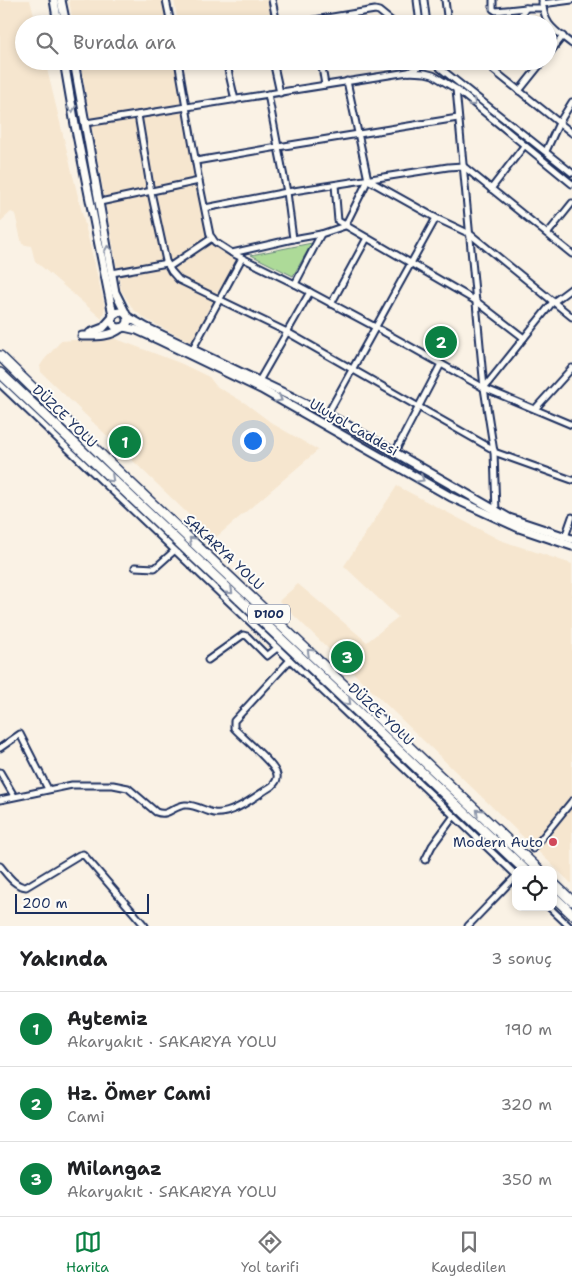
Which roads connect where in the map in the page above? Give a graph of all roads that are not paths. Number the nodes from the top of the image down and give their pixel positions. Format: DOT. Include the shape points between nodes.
graph roads {
  1 [pos="54,0"];
  2 [pos="61,0"];
  3 [pos="166,0"];
  4 [pos="272,0"];
  5 [pos="417,0"];
  6 [pos="424,0"];
  7 [pos="445,0"];
  8 [pos="493,0"];
  9 [pos="572,0"];
  10 [pos="542,4"];
  11 [pos="526,8"];
  12 [pos="56,15"];
  13 [pos="64,15"];
  14 [pos="169,15"];
  15 [pos="275,15"];
  16 [pos="349,15"];
  17 [pos="384,15"];
  18 [pos="419,15"];
  19 [pos="426,15"];
  20 [pos="447,15"];
  21 [pos="521,15"];
  22 [pos="557,30"];
  23 [pos="563,36"];
  24 [pos="557,44"];
  25 [pos="572,44"];
  26 [pos="66,70"];
  27 [pos="76,70"];
  28 [pos="180,70"];
  29 [pos="228,70"];
  30 [pos="275,70"];
  31 [pos="322,70"];
  32 [pos="411,70"];
  33 [pos="425,70"];
  34 [pos="439,70"];
  35 [pos="443,70"];
  36 [pos="493,70"];
  37 [pos="536,70"];
  38 [pos="408,72"];
  39 [pos="425,73"];
  40 [pos="433,75"];
  41 [pos="347,81"];
  42 [pos="325,85"];
  43 [pos="456,90"];
  44 [pos="519,91"];
  45 [pos="280,93"];
  46 [pos="268,94"];
  47 [pos="235,100"];
  48 [pos="572,102"];
  49 [pos="187,108"];
  50 [pos="138,115"];
  51 [pos="458,118"];
  52 [pos="86,123"];
  53 [pos="559,123"];
  54 [pos="572,133"];
  55 [pos="358,134"];
  56 [pos="524,146"];
  57 [pos="278,147"];
  58 [pos="546,151"];
  59 [pos="196,161"];
  60 [pos="463,166"];
  61 [pos="572,173"];
  62 [pos="368,180"];
  63 [pos="199,181"];
  64 [pos="572,184"];
  65 [pos="335,185"];
  66 [pos="491,189"];
  67 [pos="151,192"];
  68 [pos="287,192"];
  69 [pos="100,202"];
  70 [pos="572,204"];
  71 [pos="205,208"];
  72 [pos="436,218"];
  73 [pos="345,226"];
  74 [pos="548,233"];
  75 [pos="320,234"];
  76 [pos="470,234"];
  77 [pos="212,238"];
  78 [pos="366,238"];
  79 [pos="293,239"];
  80 [pos="232,253"];
  81 [pos="572,254"];
  82 [pos="242,258"];
  83 [pos="410,264"];
  84 [pos="168,265"];
  85 [pos="112,273"];
  86 [pos="294,284"];
  87 [pos="572,288"];
  88 [pos="310,292"];
  89 [pos="219,300"];
  90 [pos="476,301"];
  91 [pos="552,303"];
  92 [pos="331,304"];
  93 [pos="126,314"];
  94 [pos="113,317"];
  95 [pos="572,317"];
  96 [pos="123,328"];
  97 [pos="377,328"];
  98 [pos="287,332"];
  99 [pos="524,338"];
  100 [pos="192,350"];
  101 [pos="0,356"];
  102 [pos="442,364"];
  103 [pos="572,368"];
  104 [pos="353,370"];
  105 [pos="0,373"];
  106 [pos="259,381"];
  107 [pos="0,384"];
  108 [pos="484,388"];
  109 [pos="418,408"];
  110 [pos="535,409"];
  111 [pos="327,415"];
  112 [pos="572,425"];
  113 [pos="494,451"];
  114 [pos="395,452"];
  115 [pos="572,480"];
  116 [pos="496,511"];
  117 [pos="572,517"];
  118 [pos="502,520"];
  119 [pos="569,538"];
  120 [pos="572,546"];
  121 [pos="174,551"];
  122 [pos="135,567"];
  123 [pos="277,648"];
  124 [pos="208,660"];
  125 [pos="290,660"];
  126 [pos="0,748"];
  127 [pos="0,772"];
  128 [pos="48,789"];
  129 [pos="14,796"];
  130 [pos="0,800"];
  131 [pos="572,801"];
  132 [pos="454,816"];
  133 [pos="533,849"];
  134 [pos="425,860"];
  135 [pos="0,866"];
  136 [pos="521,866"];
  137 [pos="535,866"];
  138 [pos="512,872"];
  139 [pos="512,880"];
  140 [pos="557,887"];
  141 [pos="557,900"];
  142 [pos="572,901"];
  143 [pos="553,911"];
  144 [pos="572,914"];
  145 [pos="145,926"];
  146 [pos="468,926"];
  147 [pos="569,926"];
  1 -- 12 [label="main road"];
  2 -- 13 [label="main road"];
  3 -- 14 [label="street"];
  4 -- 15 [label="street"];
  5 -- 18 [label="street"];
  6 -- 19 [label="street"];
  7 -- 20 [label="street"];
  8 -- 11 [label="street" via="496,11"];
  9 -- 10 [label="street"];
  10 -- 11 [label="street"];
  11 -- 21 [label="street"];
  16 -- 17 [label="street" via="375,10"];
  22 -- 23 [label="street"];
  23 -- 24 [label="street"];
  23 -- 25 [label="street"];
  26 -- 94 [label="main road, one-way"];
  27 -- 52 [label="main road"];
  28 -- 49 [label="street"];
  29 -- 47 [label="street"];
  30 -- 45 [label="street"];
  31 -- 42 [label="street"];
  32 -- 38 [label="street"];
  33 -- 39 [label="street"];
  34 -- 40 [label="street"];
  35 -- 58 [label="street"];
  36 -- 44 [label="street"];
  37 -- 44 [label="street"];
  38 -- 39 [label="street"];
  38 -- 41 [label="street"];
  39 -- 40 [label="street"];
  40 -- 43 [label="street"];
  41 -- 42 [label="street"];
  41 -- 55 [label="street"];
  42 -- 45 [label="street"];
  43 -- 51 [label="street"];
  43 -- 56 [label="street, one-way"];
  44 -- 53 [label="street"];
  45 -- 46 [label="street"];
  46 -- 47 [label="street"];
  46 -- 57 [label="street"];
  47 -- 49 [label="street"];
  48 -- 53 [label="street"];
  49 -- 50 [label="street"];
  49 -- 59 [label="street"];
  50 -- 52 [label="street"];
  50 -- 67 [label="street"];
  51 -- 55 [label="street"];
  51 -- 60 [label="street"];
  52 -- 69 [label="main road"];
  53 -- 54 [label="street"];
  53 -- 58 [label="street"];
  55 -- 57 [label="street"];
  55 -- 62 [label="street"];
  56 -- 64 [label="street"];
  56 -- 66 [label="street"];
  57 -- 59 [label="street"];
  57 -- 68 [label="street"];
  58 -- 61 [label="street"];
  59 -- 63 [label="street"];
  60 -- 62 [label="street"];
  60 -- 66 [label="street"];
  60 -- 76 [label="street"];
  62 -- 65 [label="street"];
  62 -- 72 [label="street"];
  62 -- 73 [label="street"];
  63 -- 67 [label="street"];
  63 -- 71 [label="street"];
  65 -- 68 [label="street"];
  65 -- 73 [label="street" via="338,221"];
  66 -- 74 [label="street"];
  67 -- 69 [label="street"];
  67 -- 84 [label="street"];
  68 -- 71 [label="street"];
  68 -- 79 [label="street"];
  85 -- 69 [label="main road, one-way"];
  70 -- 74 [label="street"];
  71 -- 77 [label="street"];
  72 -- 76 [label="street"];
  72 -- 83 [label="street"];
  73 -- 75 [label="street"];
  73 -- 78 [label="street"];
  74 -- 81 [label="street"];
  75 -- 79 [label="street"];
  75 -- 86 [label="street"];
  76 -- 90 [label="street"];
  76 -- 91 [label="street"];
  77 -- 80 [label="street"];
  77 -- 84 [label="street"];
  78 -- 83 [label="street"];
  78 -- 92 [label="street"];
  79 -- 80 [label="street"];
  80 -- 82 [label="street"];
  82 -- 86 [label="street"];
  82 -- 89 [label="street"];
  83 -- 90 [label="street"];
  83 -- 97 [label="street"];
  84 -- 85 [label="street"];
  84 -- 89 [label="street" via="179,280"];
  85 -- 93 [label="main road" via="115,292"];
  86 -- 88 [label="street"];
  87 -- 91 [label="street"];
  88 -- 92 [label="street"];
  88 -- 98 [label="street"];
  89 -- 98 [label="street"];
  89 -- 100 [label="street"];
  90 -- 99 [label="street"];
  90 -- 108 [label="street"];
  91 -- 95 [label="street"];
  91 -- 99 [label="street"];
  92 -- 97 [label="street"];
  93 -- 94 [label="main road" via="118,311"];
  93 -- 96 [label="main road" via="128,321"];
  93 -- 100 [label="main road, Uluyol Caddesi"];
  94 -- 96 [label="main road" via="114,325"];
  94 -- 96 [label="main road" via="103,328 82,336 99,336"];
  96 -- 118 [label="main road, Uluyol Caddesi, one-way" via="137,330 261,389 451,497"];
  97 -- 102 [label="street"];
  97 -- 104 [label="street"];
  98 -- 104 [label="street"];
  98 -- 106 [label="street"];
  99 -- 108 [label="street"];
  100 -- 106 [label="main road, Uluyol Caddesi"];
  137 -- 101 [label="highway, SAKARYA YOLU / D100, one-way"];
  102 -- 108 [label="street"];
  102 -- 109 [label="street"];
  103 -- 110 [label="street"];
  104 -- 109 [label="street"];
  104 -- 111 [label="street"];
  105 -- 136 [label="highway, DÜZCE YOLU / D100, one-way"];
  106 -- 111 [label="main road, Uluyol Caddesi"];
  107 -- 121 [label="street"];
  108 -- 110 [label="street"];
  108 -- 113 [label="street"];
  109 -- 113 [label="street"];
  109 -- 114 [label="street"];
  110 -- 112 [label="street"];
  111 -- 114 [label="main road, Uluyol Caddesi"];
  113 -- 115 [label="street"];
  113 -- 116 [label="street"];
  114 -- 116 [label="main road, Uluyol Caddesi"];
  116 -- 118 [label="street"];
  116 -- 119 [label="main road, Uluyol Caddesi"];
  117 -- 119 [label="street"];
  118 -- 120 [label="main road, Uluyol Caddesi"];
  121 -- 122 [label="street" via="155,568"];
  121 -- 123 [label="street"];
  123 -- 124 [label="street" via="267,656 248,636 243,635"];
  123 -- 125 [label="street"];
  125 -- 128 [label="street" via="234,721 234,728 277,775 272,786 233,810 212,813 186,804 162,814 128,788 72,785"];
  125 -- 132 [label="street"];
  126 -- 128 [label="street" via="20,734"];
  127 -- 129 [label="street"];
  128 -- 129 [label="street"];
  129 -- 130 [label="street"];
  131 -- 133 [label="street"];
  132 -- 134 [label="street"];
  132 -- 138 [label="street"];
  135 -- 145 [label="street" via="14,882 26,887 83,854"];
  139 -- 146 [label="street"];
  140 -- 142 [label="highway"];
  141 -- 144 [label="highway"];
  143 -- 147 [label="street"];
}
